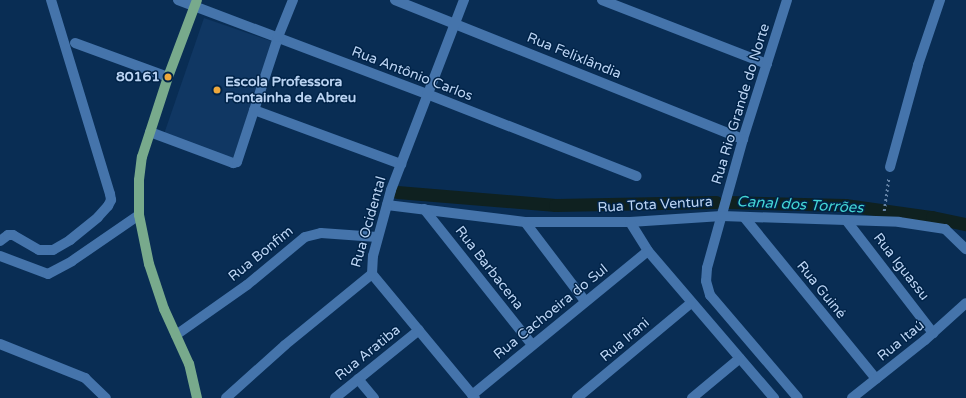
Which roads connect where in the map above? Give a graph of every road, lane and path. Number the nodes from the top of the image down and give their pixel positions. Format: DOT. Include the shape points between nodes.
graph roads {
  1 [pos="51,0"];
  2 [pos="178,0"];
  3 [pos="293,0"];
  4 [pos="395,0"];
  5 [pos="464,0"];
  6 [pos="602,0"];
  7 [pos="787,0"];
  8 [pos="940,0"];
  9 [pos="196,4"];
  10 [pos="455,23"];
  11 [pos="278,37"];
  12 [pos="75,43"];
  13 [pos="767,64"];
  14 [pos="168,77"];
  15 [pos="427,94"];
  16 [pos="254,110"];
  17 [pos="150,132"];
  18 [pos="743,139"];
  19 [pos="401,164"];
  20 [pos="890,167"];
  21 [pos="636,176"];
  22 [pos="885,203"];
  23 [pos="386,206"];
  24 [pos="424,209"];
  25 [pos="139,215"];
  26 [pos="722,216"];
  27 [pos="744,217"];
  28 [pos="846,220"];
  29 [pos="525,222"];
  30 [pos="630,222"];
  31 [pos="377,237"];
  32 [pos="0,241"];
  33 [pos="966,249"];
  34 [pos="648,250"];
  35 [pos="0,256"];
  36 [pos="372,274"];
  37 [pos="585,301"];
  38 [pos="691,303"];
  39 [pos="966,303"];
  40 [pos="419,330"];
  41 [pos="933,332"];
  42 [pos="176,336"];
  43 [pos="0,344"];
  44 [pos="532,345"];
  45 [pos="740,358"];
  46 [pos="358,379"];
  47 [pos="876,379"];
  48 [pos="474,396"];
  49 [pos="106,398"];
  50 [pos="197,398"];
  51 [pos="226,398"];
  52 [pos="335,398"];
  53 [pos="374,398"];
  54 [pos="577,398"];
  55 [pos="692,398"];
  56 [pos="774,398"];
  57 [pos="798,398"];
  58 [pos="852,398"];
  1 -- 32 [label="street" via="110,200 98,217 70,240 52,250 39,250 13,235"];
  2 -- 9 [label="street, Rua Antônio Carlos"];
  3 -- 11 [label="street"];
  4 -- 10 [label="street, Rua Felixlândia"];
  5 -- 10 [label="street, Rua Ocidental"];
  6 -- 13 [label="street"];
  7 -- 13 [label="street, Rua Rio Grande do Norte"];
  8 -- 20 [label="street" via="918,65"];
  9 -- 11 [label="street, Rua Antônio Carlos"];
  9 -- 14 [label="main road"];
  10 -- 15 [label="street, Rua Ocidental"];
  10 -- 18 [label="street, Rua Felixlândia"];
  11 -- 15 [label="street, Rua Antônio Carlos"];
  11 -- 16 [label="street"];
  12 -- 14 [label="street"];
  13 -- 18 [label="street, Rua Rio Grande do Norte"];
  14 -- 17 [label="main road"];
  15 -- 19 [label="street, Rua Ocidental"];
  15 -- 21 [label="street, Rua Antônio Carlos"];
  16 -- 17 [label="street" via="239,157 237,162 233,163"];
  16 -- 19 [label="street"];
  17 -- 25 [label="main road" via="142,157"];
  18 -- 26 [label="street, Rua Rio Grande do Norte"];
  19 -- 23 [label="street, Rua Ocidental"];
  20 -- 22 [label="path"];
  23 -- 24 [label="street, Rua Tota Ventura"];
  23 -- 31 [label="street, Rua Ocidental"];
  24 -- 29 [label="street, Rua Tota Ventura"];
  24 -- 44 [label="street, Rua Barbacena"];
  25 -- 35 [label="street" via="72,261 48,274"];
  25 -- 42 [label="main road" via="149,264"];
  26 -- 27 [label="street, Rua Tota Ventura"];
  26 -- 30 [label="street, Rua Tota Ventura"];
  26 -- 57 [label="street, Rua Rio Grande do Norte" via="707,268 706,281 710,295"];
  27 -- 28 [label="street, Rua Tota Ventura"];
  27 -- 47 [label="street, Rua Guiné"];
  28 -- 33 [label="street, Rua Tota Ventura" via="900,222 945,229"];
  28 -- 41 [label="street, Rua Iguassu"];
  29 -- 30 [label="street, Rua Tota Ventura"];
  29 -- 37 [label="street"];
  30 -- 34 [label="street"];
  31 -- 36 [label="street, Rua Ocidental"];
  31 -- 42 [label="street, Rua Bonfim" via="321,233 305,236 247,285"];
  34 -- 37 [label="street, Rua Cachoeira do Sul"];
  34 -- 38 [label="street"];
  36 -- 40 [label="street"];
  36 -- 51 [label="street, Rua Ocidental" via="285,345"];
  37 -- 44 [label="street, Rua Cachoeira do Sul"];
  38 -- 45 [label="street"];
  38 -- 54 [label="street, Rua Irani"];
  39 -- 41 [label="street, Rua Itaú"];
  40 -- 46 [label="street, Rua Aratiba"];
  40 -- 48 [label="street"];
  41 -- 47 [label="street, Rua Itaú"];
  42 -- 50 [label="main road" via="189,364"];
  43 -- 49 [label="street" via="85,378"];
  44 -- 48 [label="street, Rua Cachoeira do Sul"];
  45 -- 55 [label="street"];
  45 -- 56 [label="street"];
  46 -- 52 [label="street, Rua Aratiba"];
  46 -- 53 [label="street"];
  47 -- 58 [label="street, Rua Itaú"];
}
